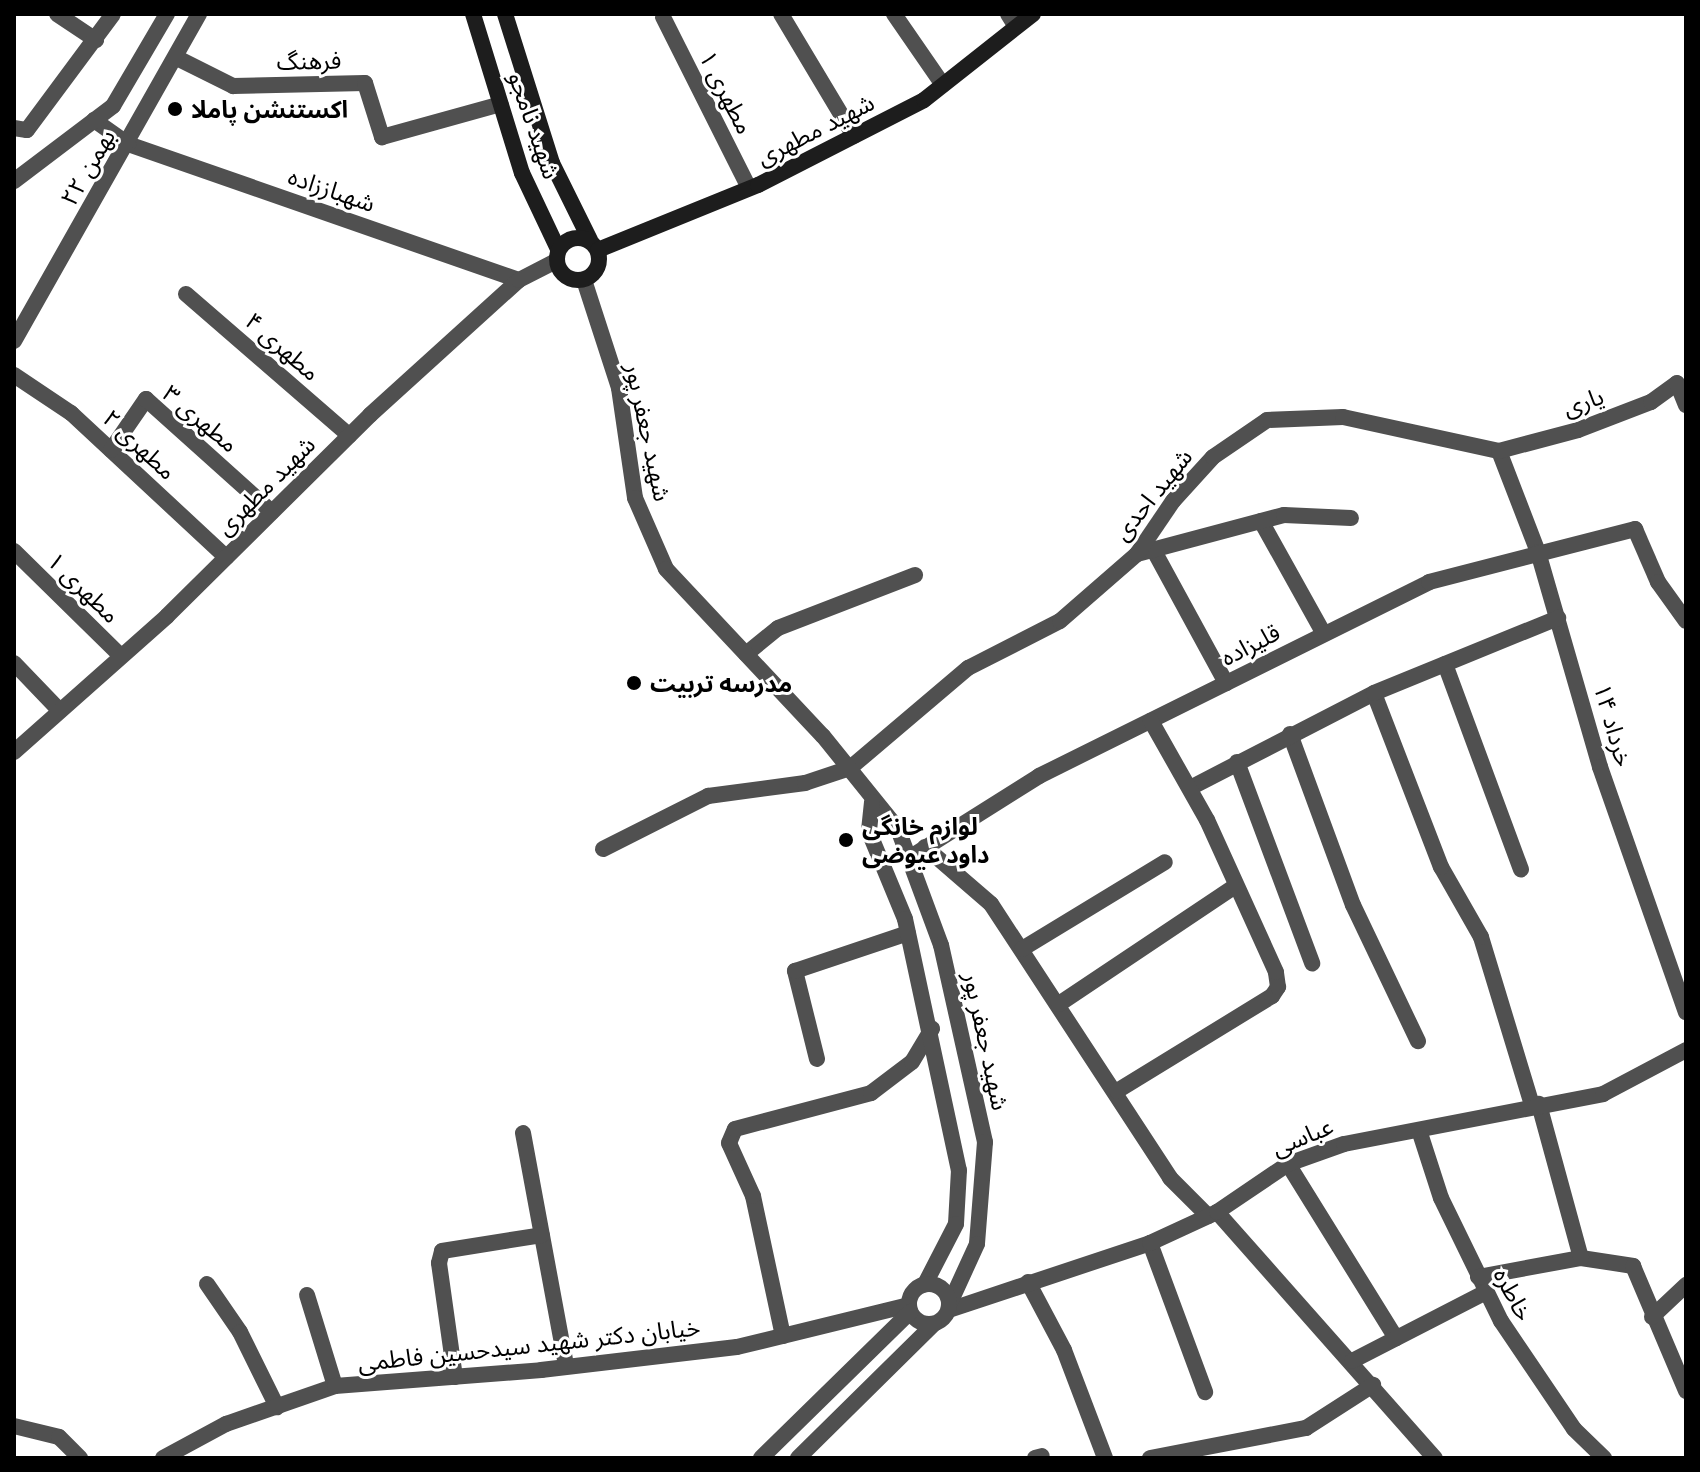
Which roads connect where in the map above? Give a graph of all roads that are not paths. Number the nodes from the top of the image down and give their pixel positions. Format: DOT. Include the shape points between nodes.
graph roads {
  1 [pos="57,14"];
  2 [pos="113,14"];
  3 [pos="167,14"];
  4 [pos="199,14"];
  5 [pos="473,14"];
  6 [pos="505,14"];
  7 [pos="781,14"];
  8 [pos="894,14"];
  9 [pos="1033,14"];
  10 [pos="663,17"];
  11 [pos="1012,20"];
  12 [pos="96,40"];
  13 [pos="177,58"];
  14 [pos="943,85"];
  15 [pos="501,104"];
  16 [pos="94,120"];
  17 [pos="14,128"];
  18 [pos="854,136"];
  19 [pos="128,144"];
  20 [pos="14,181"];
  21 [pos="749,188"];
  22 [pos="594,245"];
  23 [pos="557,255"];
  24 [pos="519,280"];
  25 [pos="584,280"];
  26 [pos="186,294"];
  27 [pos="14,341"];
  28 [pos="14,375"];
  29 [pos="1686,405"];
  30 [pos="349,435"];
  31 [pos="111,450"];
  32 [pos="1499,451"];
  33 [pos="272,512"];
  34 [pos="1351,518"];
  35 [pos="1261,521"];
  36 [pos="14,551"];
  37 [pos="1145,552"];
  38 [pos="1538,552"];
  39 [pos="226,557"];
  40 [pos="915,575"];
  41 [pos="1558,618"];
  42 [pos="1686,621"];
  43 [pos="1324,634"];
  44 [pos="746,654"];
  45 [pos="121,656"];
  46 [pos="14,663"];
  47 [pos="1445,664"];
  48 [pos="1226,683"];
  49 [pos="1374,693"];
  50 [pos="60,711"];
  51 [pos="1151,721"];
  52 [pos="1290,734"];
  53 [pos="14,752"];
  54 [pos="1237,762"];
  55 [pos="850,768"];
  56 [pos="1190,788"];
  57 [pos="872,802"];
  58 [pos="925,847"];
  59 [pos="603,849"];
  60 [pos="909,858"];
  61 [pos="1165,862"];
  62 [pos="1521,869"];
  63 [pos="1235,886"];
  64 [pos="908,933"];
  65 [pos="1022,949"];
  66 [pos="1312,963"];
  67 [pos="1059,1004"];
  68 [pos="1686,1012"];
  69 [pos="932,1029"];
  70 [pos="1418,1041"];
  71 [pos="1686,1050"];
  72 [pos="817,1059"];
  73 [pos="1117,1091"];
  74 [pos="1536,1104"];
  75 [pos="1419,1130"];
  76 [pos="523,1133"];
  77 [pos="1288,1164"];
  78 [pos="1213,1214"];
  79 [pos="542,1235"];
  80 [pos="1150,1243"];
  81 [pos="1581,1258"];
  82 [pos="1028,1282"];
  83 [pos="207,1284"];
  84 [pos="925,1284"];
  85 [pos="1482,1285"];
  86 [pos="1686,1285"];
  87 [pos="307,1295"];
  88 [pos="949,1306"];
  89 [pos="909,1308"];
  90 [pos="1652,1317"];
  91 [pos="934,1324"];
  92 [pos="783,1336"];
  93 [pos="1396,1338"];
  94 [pos="1352,1361"];
  95 [pos="566,1366"];
  96 [pos="455,1377"];
  97 [pos="1373,1385"];
  98 [pos="335,1386"];
  99 [pos="1686,1391"];
  100 [pos="1205,1392"];
  101 [pos="277,1407"];
  102 [pos="14,1426"];
  103 [pos="80,1458"];
  104 [pos="163,1458"];
  105 [pos="761,1458"];
  106 [pos="798,1458"];
  107 [pos="1105,1458"];
  108 [pos="1150,1458"];
  109 [pos="1435,1458"];
  110 [pos="1604,1458"];
  1 -- 12 [label="street"];
  2 -- 12 [label="street"];
  3 -- 16 [label="street, ۲۲ بهمن" via="113,106"];
  4 -- 13 [label="street, ۲۲ بهمن"];
  5 -- 15 [label="main road, شهید نامجو"];
  6 -- 22 [label="main road, شهید نامجو" via="552,163"];
  7 -- 18 [label="street"];
  8 -- 14 [label="street"];
  9 -- 11 [label="main road, شهید مطهری"];
  10 -- 21 [label="street, مطهری ۱"];
  11 -- 14 [label="main road, شهید مطهری"];
  12 -- 17 [label="street" via="27,130"];
  13 -- 15 [label="street, فرهنگ" via="233,86 365,83 382,137"];
  13 -- 19 [label="street, ۲۲ بهمن"];
  14 -- 18 [label="main road, شهید مطهری"];
  15 -- 23 [label="main road, شهید نامجو" via="522,173"];
  16 -- 19 [label="street, شهباززاده"];
  16 -- 20 [label="street, ۲۲ بهمن"];
  18 -- 21 [label="main road, شهید مطهری"];
  19 -- 24 [label="street, شهباززاده"];
  19 -- 27 [label="street, ۲۲ بهمن"];
  21 -- 22 [label="main road, شهید مطهری"];
  22 -- 23 [label="main road" via="566,240"];
  22 -- 25 [label="main road" via="600,262"];
  23 -- 24 [label="street, شهید مطهری"];
  23 -- 25 [label="main road" via="561,273"];
  24 -- 30 [label="street, شهید مطهری"];
  25 -- 44 [label="street, شهید جعفر پور" via="619,388 635,498 666,569"];
  26 -- 30 [label="street, مطهری ۴"];
  28 -- 31 [label="street, مطهری ۲" via="71,413"];
  29 -- 32 [label="street, یاری" via="1677,383 1651,402 1578,430"];
  30 -- 33 [label="street, شهید مطهری"];
  31 -- 33 [label="street, مطهری ۳" via="146,399"];
  31 -- 39 [label="street, مطهری ۲"];
  32 -- 37 [label="street, شهید احدی" via="1343,417 1267,420 1213,457 1173,501"];
  32 -- 38 [label="street, ۱۴ خرداد"];
  33 -- 39 [label="street, شهید مطهری"];
  34 -- 35 [label="street" via="1284,515"];
  35 -- 37 [label="street"];
  35 -- 43 [label="street"];
  36 -- 45 [label="street, مطهری ۱"];
  37 -- 48 [label="street"];
  37 -- 55 [label="street, شهید احدی" via="1060,621 968,668"];
  38 -- 41 [label="street, ۱۴ خرداد"];
  38 -- 42 [label="street, قلیزاده" via="1635,529 1658,582"];
  38 -- 43 [label="street, قلیزاده" via="1429,582"];
  39 -- 45 [label="street, شهید مطهری"];
  40 -- 44 [label="street" via="778,628"];
  41 -- 47 [label="street"];
  41 -- 68 [label="street, ۱۴ خرداد" via="1605,782"];
  43 -- 48 [label="street, قلیزاده"];
  44 -- 55 [label="street, شهید جعفر پور"];
  45 -- 50 [label="street, شهید مطهری"];
  46 -- 50 [label="street"];
  47 -- 49 [label="street"];
  47 -- 62 [label="street"];
  48 -- 51 [label="street, قلیزاده"];
  49 -- 52 [label="street"];
  49 -- 74 [label="street" via="1441,867 1481,937"];
  50 -- 53 [label="street, شهید مطهری"];
  51 -- 56 [label="street"];
  51 -- 58 [label="street, قلیزاده" via="1039,776"];
  52 -- 54 [label="street"];
  52 -- 70 [label="street" via="1353,905"];
  54 -- 56 [label="street"];
  54 -- 66 [label="street"];
  55 -- 57 [label="street, شهید جعفر پور"];
  55 -- 59 [label="street" via="805,783 708,796"];
  56 -- 63 [label="street"];
  57 -- 60 [label="street, شهید جعفر پور" via="898,829"];
  57 -- 64 [label="street" via="869,832"];
  58 -- 60 [label="street, قلیزاده"];
  58 -- 65 [label="street" via="991,904"];
  60 -- 88 [label="street, شهید جعفر پور" via="941,945 985,1142 977,1244"];
  61 -- 65 [label="street"];
  63 -- 67 [label="street"];
  63 -- 73 [label="street" via="1278,987 1272,996"];
  64 -- 69 [label="street"];
  64 -- 72 [label="street" via="795,971"];
  65 -- 67 [label="street"];
  67 -- 73 [label="street"];
  69 -- 84 [label="street" via="959,1170 956,1224"];
  69 -- 92 [label="street" via="912,1062 871,1093 735,1129 729,1143 753,1196"];
  71 -- 74 [label="street, عباسی" via="1603,1094"];
  73 -- 78 [label="street" via="1170,1178"];
  74 -- 75 [label="street, عباسی"];
  74 -- 81 [label="street"];
  75 -- 77 [label="street, عباسی" via="1344,1144"];
  75 -- 85 [label="street, خاطره" via="1441,1198"];
  76 -- 79 [label="street"];
  77 -- 78 [label="street, عباسی"];
  77 -- 93 [label="street"];
  78 -- 80 [label="street, عباسی"];
  78 -- 94 [label="street"];
  79 -- 95 [label="street"];
  79 -- 96 [label="street" via="442,1251 439,1263"];
  80 -- 82 [label="street, عباسی"];
  80 -- 100 [label="street"];
  81 -- 85 [label="street"];
  81 -- 90 [label="street" via="1633,1266"];
  82 -- 88 [label="street, عباسی"];
  82 -- 107 [label="street" via="1064,1350"];
  83 -- 101 [label="street" via="240,1332"];
  84 -- 88 [label="street" via="944,1290"];
  84 -- 89 [label="street" via="912,1293"];
  85 -- 93 [label="street"];
  85 -- 110 [label="street, خاطره" via="1523,1360 1574,1429"];
  86 -- 90 [label="street"];
  87 -- 98 [label="street"];
  88 -- 91 [label="street"];
  89 -- 91 [label="street" via="920,1322"];
  89 -- 92 [label="street, خیابان دکتر شهید سیدحسین فاطمی"];
  89 -- 105 [label="street"];
  90 -- 99 [label="street"];
  91 -- 106 [label="street"];
  92 -- 95 [label="street, خیابان دکتر شهید سیدحسین فاطمی" via="737,1347"];
  93 -- 94 [label="street"];
  94 -- 97 [label="street"];
  95 -- 96 [label="street, خیابان دکتر شهید سیدحسین فاطمی"];
  96 -- 98 [label="street, خیابان دکتر شهید سیدحسین فاطمی"];
  97 -- 108 [label="street" via="1306,1428"];
  97 -- 109 [label="street"];
  98 -- 101 [label="street, خیابان دکتر شهید سیدحسین فاطمی"];
  101 -- 104 [label="street, خیابان دکتر شهید سیدحسین فاطمی" via="226,1424"];
  102 -- 103 [label="street" via="59,1437"];
}
